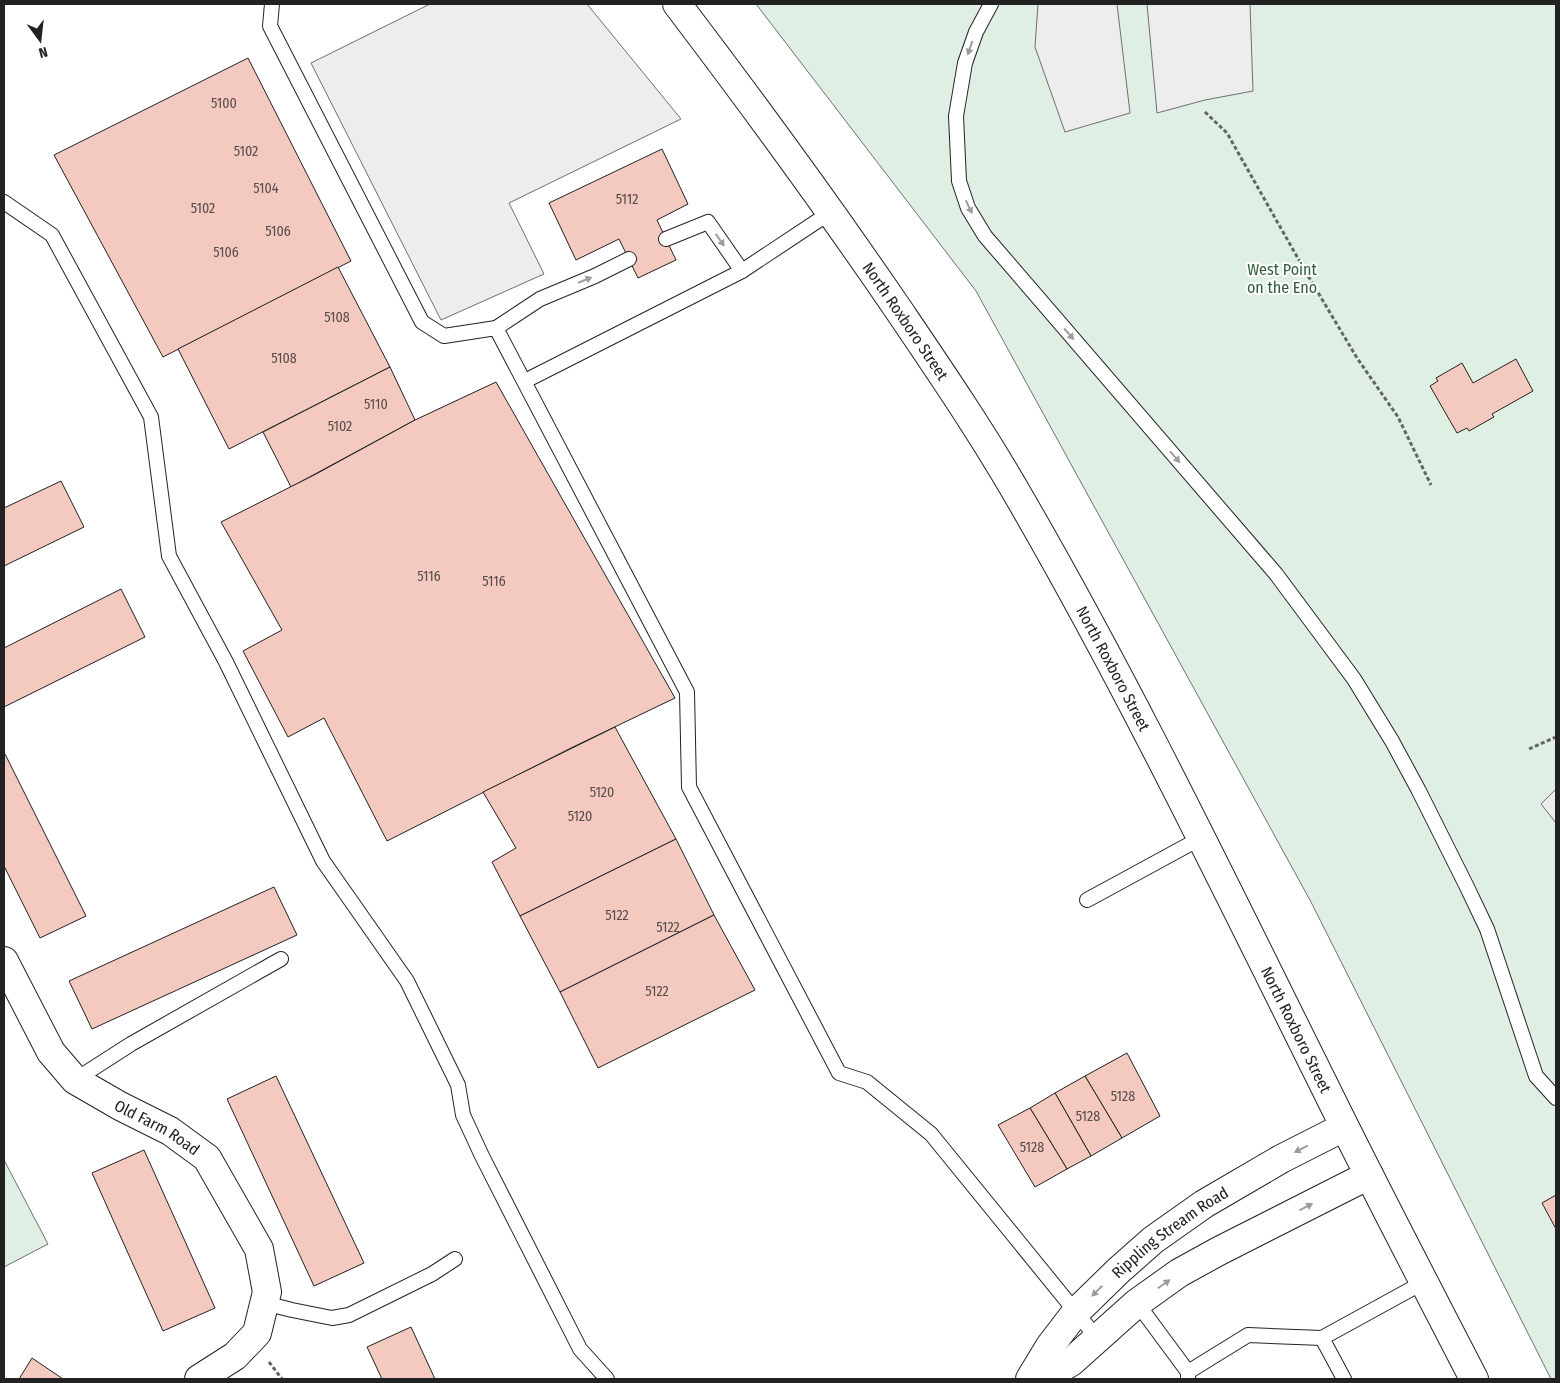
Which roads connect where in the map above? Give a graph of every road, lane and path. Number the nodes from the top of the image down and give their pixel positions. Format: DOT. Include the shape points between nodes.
graph roads {
  1 [pos="272,4"];
  2 [pos="677,4"];
  3 [pos="990,4"];
  4 [pos="1205,112"];
  5 [pos="4,202"];
  6 [pos="831,212"];
  7 [pos="666,239"];
  8 [pos="629,259"];
  9 [pos="742,271"];
  10 [pos="496,328"];
  11 [pos="525,381"];
  12 [pos="1431,485"];
  13 [pos="1556,737"];
  14 [pos="1529,749"];
  15 [pos="1202,838"];
  16 [pos="1087,900"];
  17 [pos="281,959"];
  18 [pos="4,961"];
  19 [pos="75,1080"];
  20 [pos="1556,1098"];
  21 [pos="1344,1127"];
  22 [pos="1369,1175"];
  23 [pos="456,1259"];
  24 [pos="1424,1282"];
  25 [pos="264,1303"];
  26 [pos="1137,1303"];
  27 [pos="1076,1312"];
  28 [pos="1097,1338"];
  29 [pos="1322,1338"];
  30 [pos="1188,1376"];
  31 [pos="199,1379"];
  32 [pos="607,1379"];
  33 [pos="1030,1379"];
  34 [pos="1043,1379"];
  35 [pos="1344,1379"];
  36 [pos="1474,1379"];
  1 -- 10 [label="lane" via="270,26 422,322 444,336"];
  2 -- 6 [label="main road, North Roxboro Street"];
  3 -- 20 [label="lane, one-way" via="965,63 956,116 959,181 968,208 985,236 1276,574 1354,679 1411,776 1466,885 1487,930 1536,1076"];
  4 -- 12 [label="path" via="1228,133 1357,358 1398,417"];
  5 -- 32 [label="lane" via="52,235 151,418 169,556 226,662 323,861 407,981 458,1085 463,1115 478,1148 580,1350"];
  6 -- 9 [label="lane"];
  6 -- 15 [label="main road, North Roxboro Street" via="934,362 1013,487 1099,640"];
  7 -- 9 [label="lane, one-way" via="708,222"];
  10 -- 8 [label="lane, one-way" via="540,299"];
  9 -- 11 [label="lane"];
  10 -- 11 [label="lane"];
  11 -- 27 [label="lane" via="687,692 689,787 840,1073 867,1082 931,1134"];
  13 -- 14 [label="path"];
  15 -- 16 [label="lane"];
  15 -- 21 [label="main road, North Roxboro Street"];
  17 -- 19 [label="lane" via="131,1044"];
  18 -- 19 [label="main road, Old Farm Road" via="51,1052"];
  19 -- 25 [label="main road, Old Farm Road" via="170,1131 207,1158 259,1250 267,1292"];
  21 -- 22 [label="main road, North Roxboro Street"];
  21 -- 27 [label="main road, Rippling Stream Road, one-way" via="1204,1204 1160,1235"];
  22 -- 24 [label="main road, North Roxboro Street"];
  26 -- 22 [label="main road, one-way" via="1179,1273"];
  23 -- 25 [label="lane" via="349,1315 332,1318"];
  24 -- 29 [label="lane"];
  24 -- 36 [label="main road, North Roxboro Street"];
  25 -- 31 [label="main road, Old Farm Road" via="257,1333 235,1356"];
  26 -- 28 [label="main road"];
  26 -- 30 [label="lane"];
  27 -- 28 [label="lane"];
  27 -- 33 [label="main road, Rippling Stream Road"];
  28 -- 34 [label="main road" via="1071,1362"];
  29 -- 30 [label="lane" via="1248,1335"];
  29 -- 35 [label="lane"];
}
